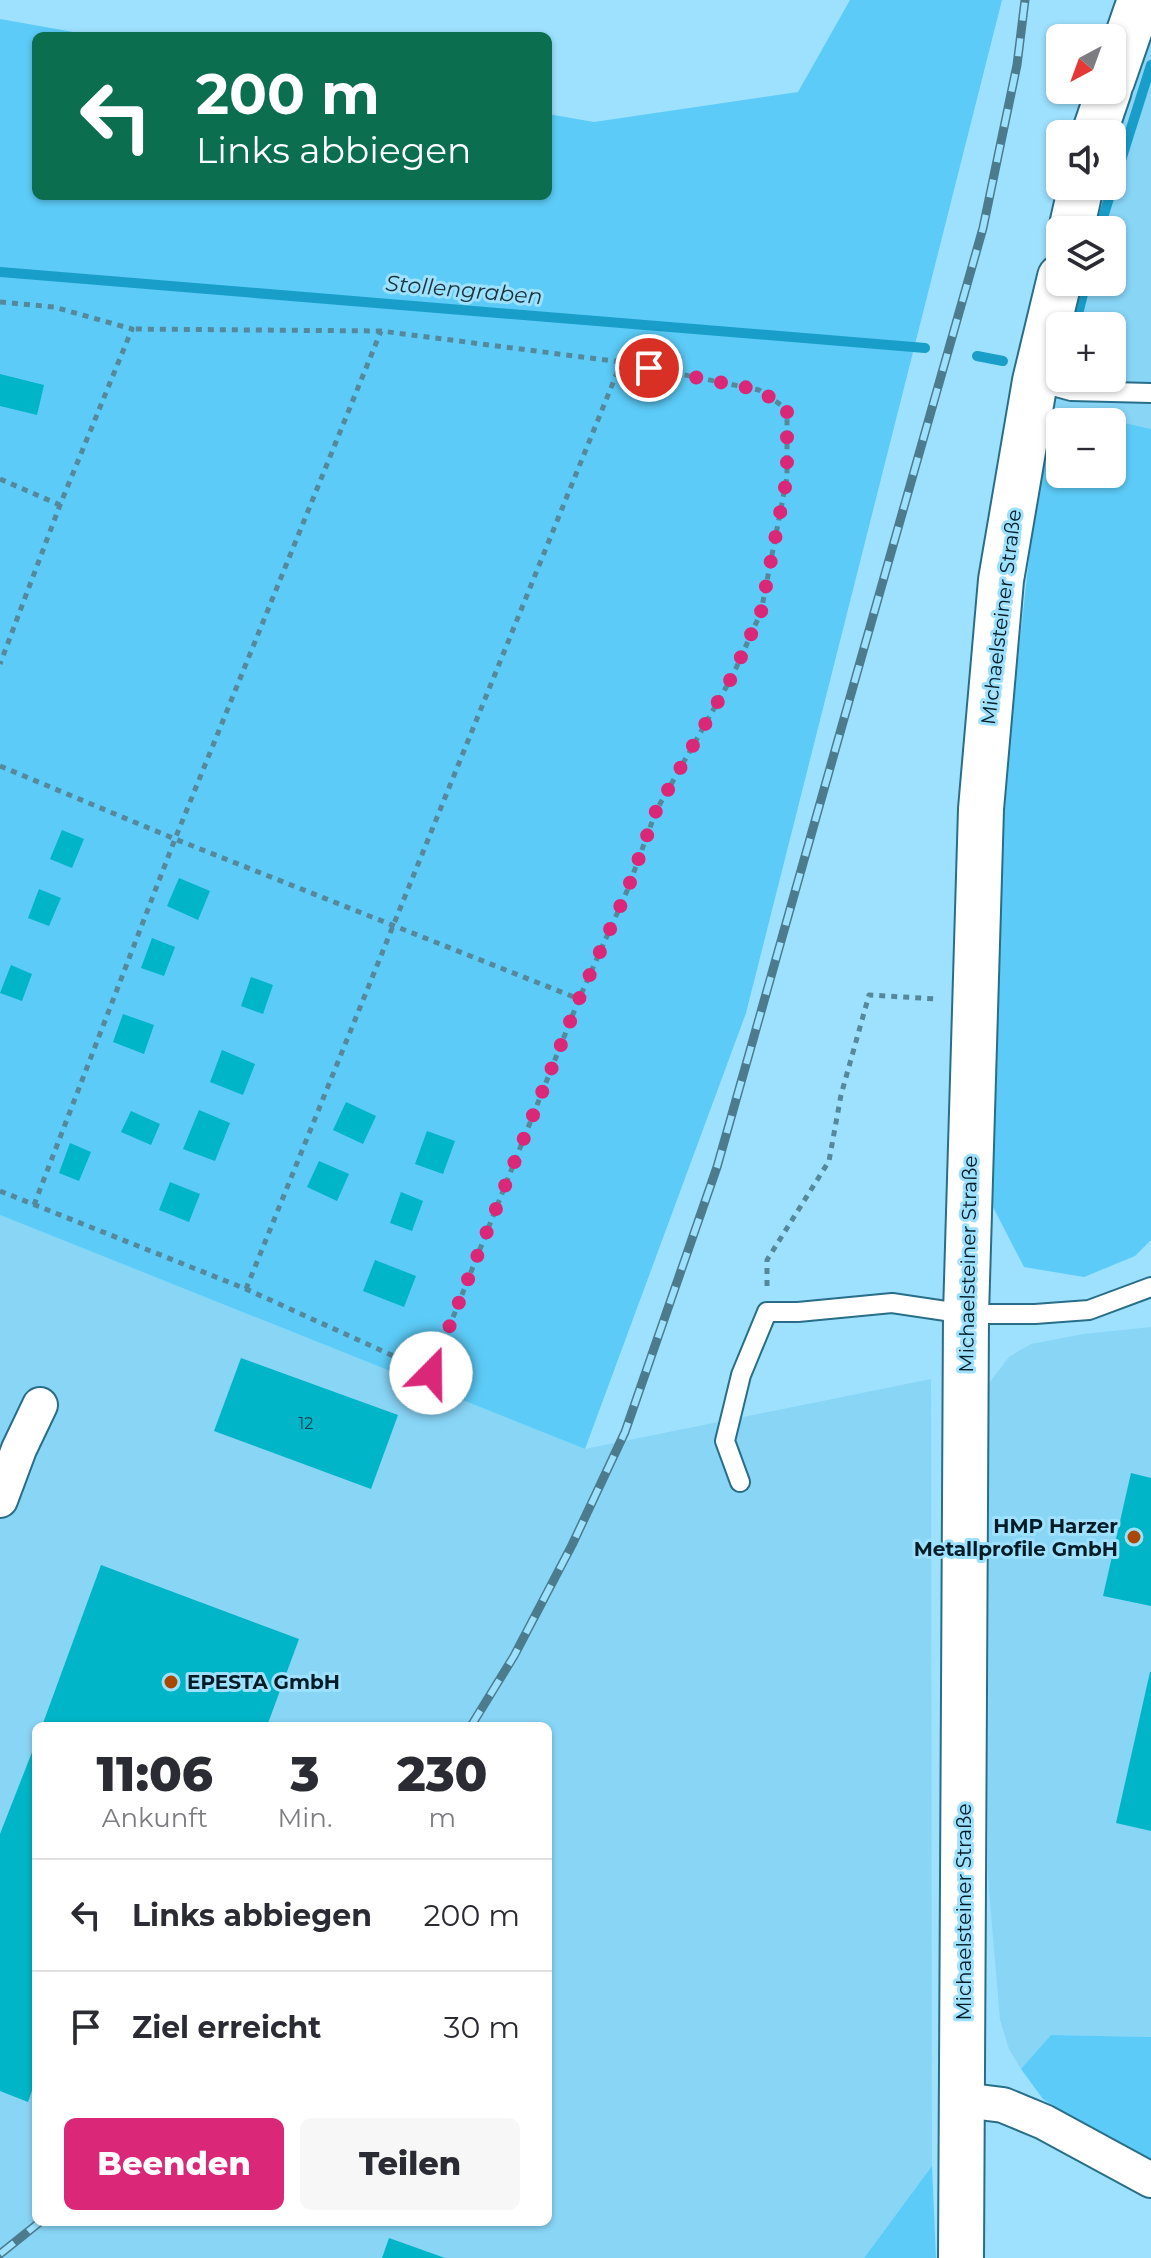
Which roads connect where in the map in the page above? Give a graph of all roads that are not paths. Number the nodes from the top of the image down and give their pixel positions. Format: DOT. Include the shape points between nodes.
graph roads {
  1 [pos="1140,0"];
  2 [pos="1126,40"];
  3 [pos="1055,296"];
  4 [pos="1035,381"];
  5 [pos="1151,393"];
  6 [pos="1151,1287"];
  7 [pos="966,1314"];
  8 [pos="40,1405"];
  9 [pos="740,1482"];
  10 [pos="0,1500"];
  11 [pos="963,2100"];
  12 [pos="1151,2180"];
  13 [pos="961,2258"];
  1 -- 2 [label="street"];
  3 -- 4 [label="street, Michaelsteiner Straße"];
  4 -- 5 [label="lane" via="1071,391"];
  4 -- 7 [label="street, Michaelsteiner Straße" via="1001,580 981,809"];
  6 -- 7 [label="lane" via="1089,1310"];
  7 -- 9 [label="lane" via="892,1303 767,1312 741,1375 725,1441"];
  7 -- 11 [label="street, Michaelsteiner Straße"];
  8 -- 10 [label="street"];
  11 -- 12 [label="street" via="1003,2105 1044,2122"];
  11 -- 13 [label="street, Michaelsteiner Straße"];
}
